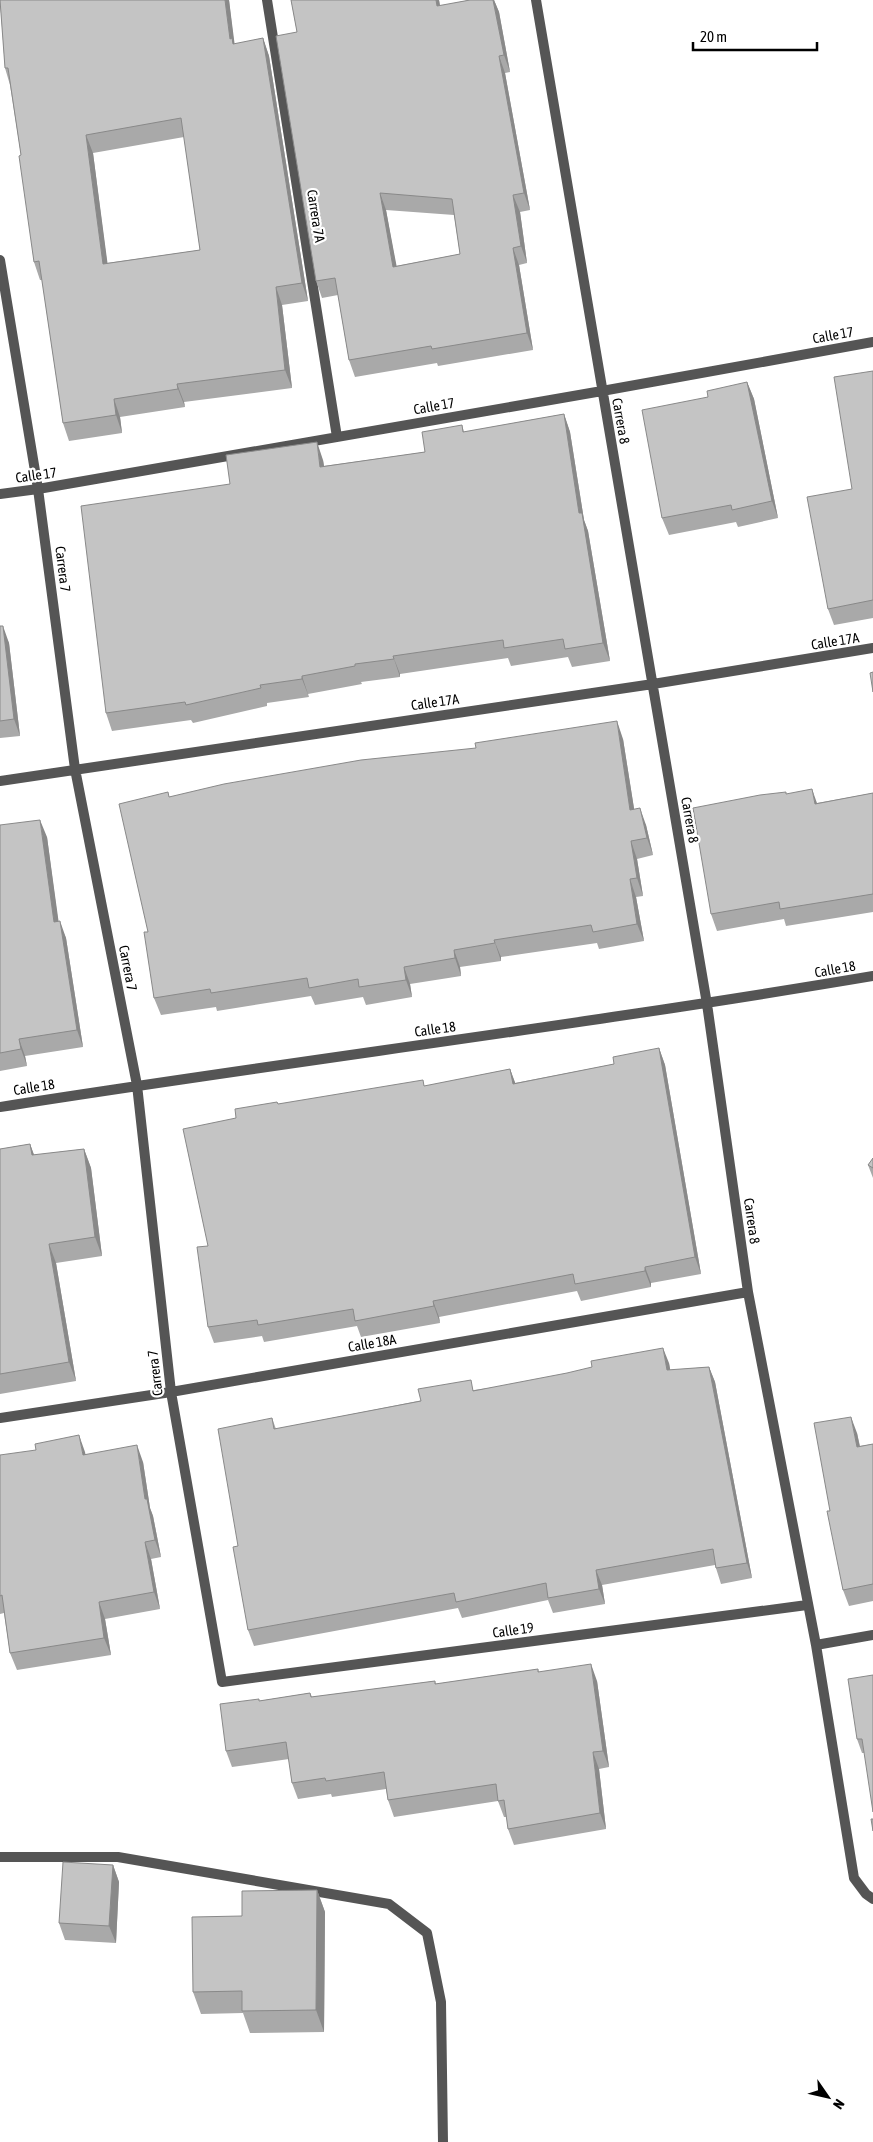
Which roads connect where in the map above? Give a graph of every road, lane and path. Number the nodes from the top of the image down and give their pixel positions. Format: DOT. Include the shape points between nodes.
graph roads {
  1 [pos="268,0"];
  2 [pos="536,0"];
  3 [pos="0,260"];
  4 [pos="873,342"];
  5 [pos="602,391"];
  6 [pos="337,437"];
  7 [pos="38,489"];
  8 [pos="0,494"];
  9 [pos="873,648"];
  10 [pos="652,684"];
  11 [pos="75,769"];
  12 [pos="0,782"];
  13 [pos="873,976"];
  14 [pos="708,1004"];
  15 [pos="138,1085"];
  16 [pos="0,1107"];
  17 [pos="748,1292"];
  18 [pos="171,1392"];
  19 [pos="0,1418"];
  20 [pos="807,1604"];
  21 [pos="873,1635"];
  22 [pos="816,1645"];
  23 [pos="222,1682"];
  24 [pos="0,1857"];
  25 [pos="873,1899"];
  26 [pos="443,2142"];
  1 -- 6 [label="street, Carrera 7A"];
  2 -- 5 [label="street, Carrera 8"];
  3 -- 7 [label="street, Carrera 7"];
  4 -- 5 [label="street, Calle 17"];
  5 -- 6 [label="street, Calle 17"];
  5 -- 10 [label="street, Carrera 8"];
  6 -- 7 [label="street, Calle 17"];
  7 -- 8 [label="street, Calle 17"];
  7 -- 11 [label="street, Carrera 7"];
  9 -- 10 [label="street, Calle 17A"];
  10 -- 11 [label="street, Calle 17A"];
  10 -- 14 [label="street, Carrera 8"];
  11 -- 12 [label="street, Calle 17A"];
  11 -- 15 [label="street, Carrera 7"];
  13 -- 14 [label="street, Calle 18"];
  14 -- 15 [label="street, Calle 18"];
  14 -- 17 [label="street, Carrera 8"];
  15 -- 16 [label="street, Calle 18"];
  15 -- 18 [label="street, Carrera 7"];
  17 -- 18 [label="street, Calle 18A"];
  17 -- 20 [label="street, Carrera 8"];
  18 -- 19 [label="street, Calle 18A"];
  18 -- 23 [label="street, Carrera 7"];
  20 -- 22 [label="street, Carrera 8"];
  20 -- 23 [label="street, Calle 19"];
  21 -- 22 [label="street"];
  22 -- 25 [label="street, Carrera 8" via="854,1878"];
  24 -- 26 [label="street" via="118,1857 389,1904 427,1932 441,2002"];
}
